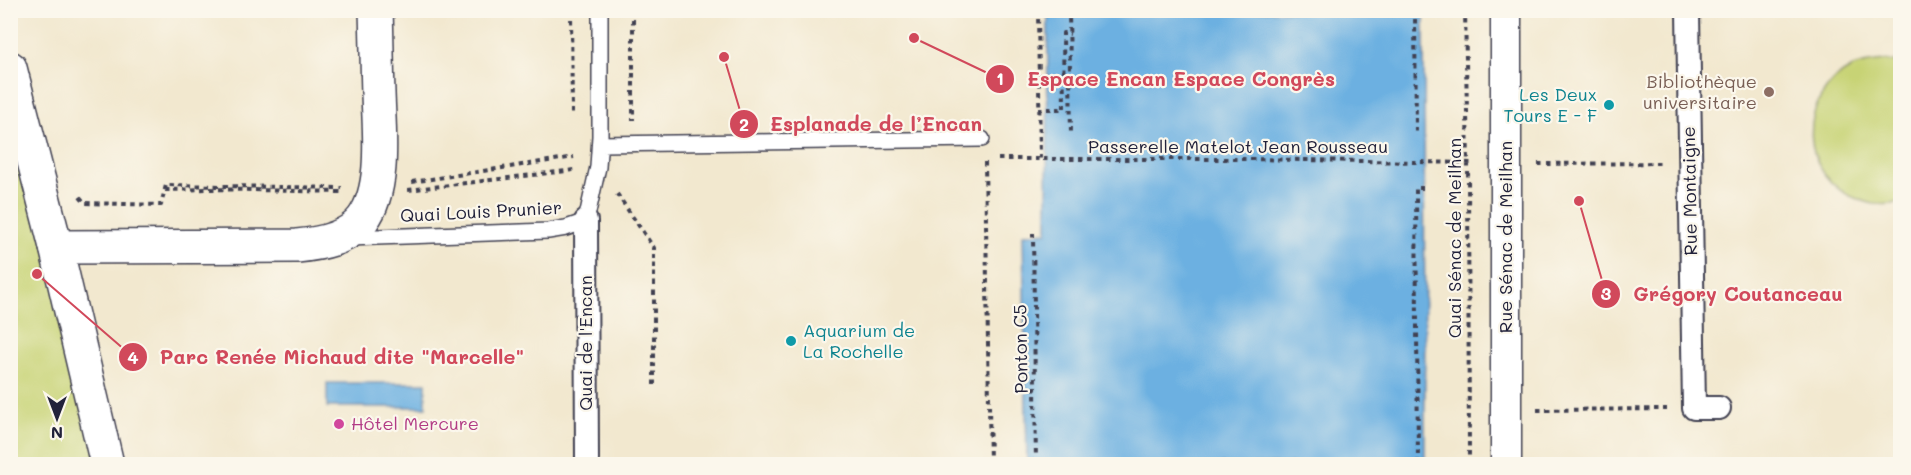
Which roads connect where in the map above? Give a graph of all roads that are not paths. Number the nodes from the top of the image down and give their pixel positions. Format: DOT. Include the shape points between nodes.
graph roads {
  1 [pos="376,10"];
  2 [pos="1506,10"];
  3 [pos="1688,10"];
  4 [pos="600,55"];
  5 [pos="10,69"];
  6 [pos="982,139"];
  7 [pos="600,144"];
  8 [pos="586,221"];
  9 [pos="336,238"];
  10 [pos="56,247"];
  11 [pos="1719,408"];
  12 [pos="108,465"];
  13 [pos="587,465"];
  14 [pos="1506,465"];
  1 -- 9 [label="street" via="379,142 375,189 362,220"];
  2 -- 14 [label="street, Rue Sénac de Meilhan"];
  3 -- 11 [label="street, Rue Montaigne" via="1694,408"];
  4 -- 7 [label="lane, Quai Louis Prunier"];
  5 -- 10 [label="street"];
  6 -- 7 [label="lane"];
  7 -- 8 [label="lane, Quai Louis Prunier"];
  8 -- 9 [label="lane, Quai Louis Prunier" via="548,231"];
  8 -- 13 [label="street, Quai de l'Encan"];
  9 -- 10 [label="street" via="297,246"];
  10 -- 12 [label="street"];
}
